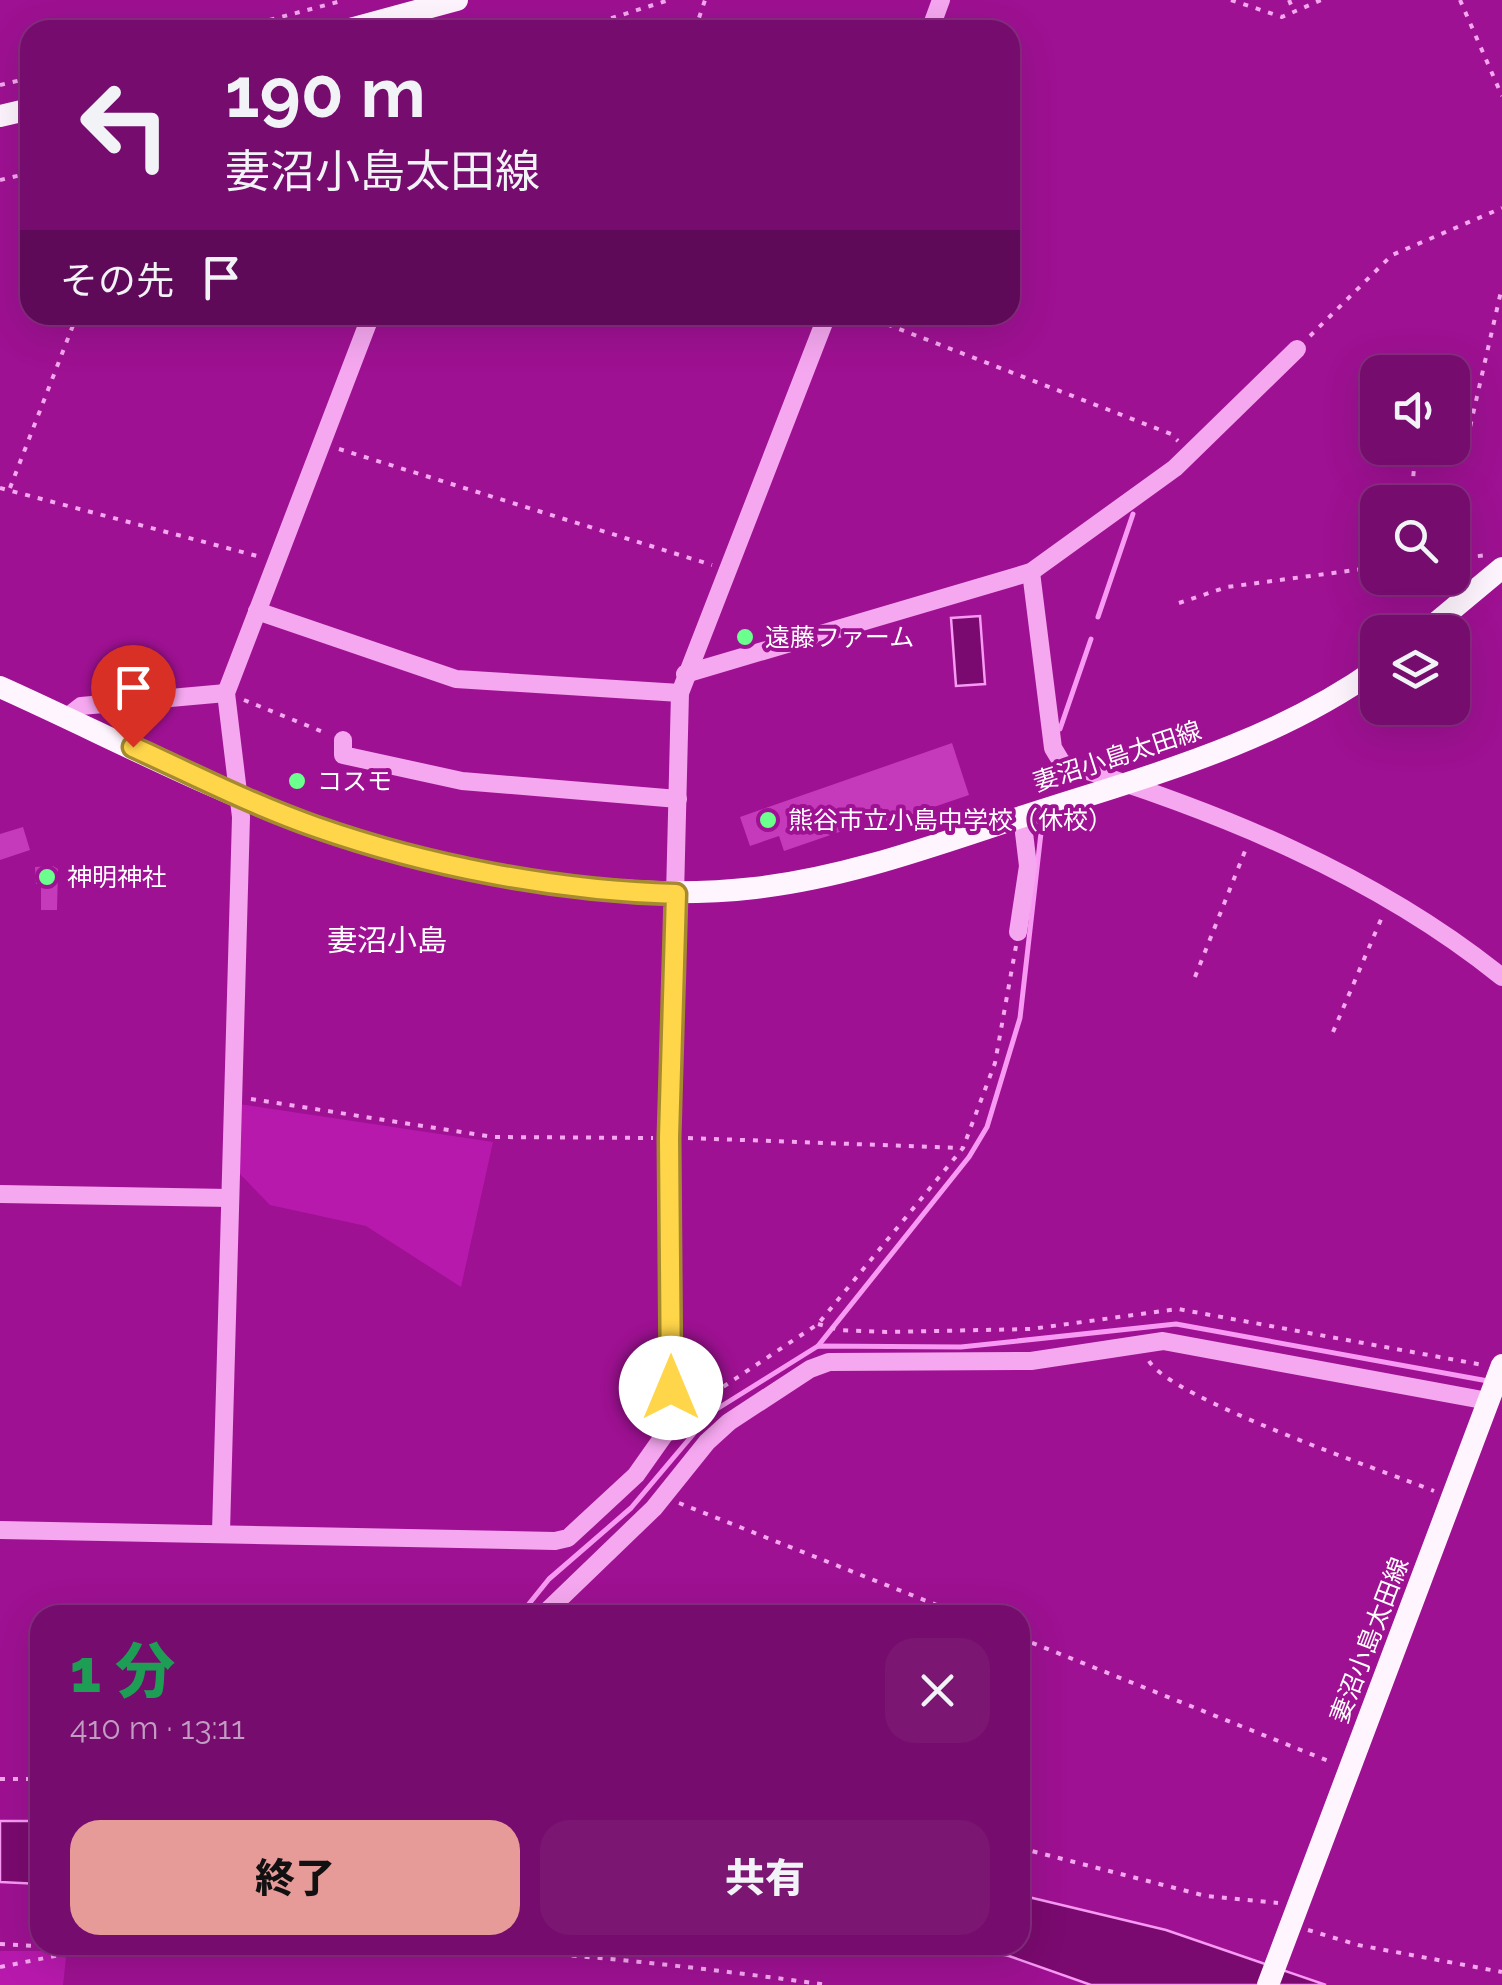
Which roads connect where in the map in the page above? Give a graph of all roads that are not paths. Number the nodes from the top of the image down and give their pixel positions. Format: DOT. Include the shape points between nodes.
graph roads {
  1 [pos="457,0"];
  2 [pos="383,20"];
  3 [pos="367,325"];
  4 [pos="823,325"];
  5 [pos="1297,349"];
  6 [pos="1502,568"];
  7 [pos="1030,572"];
  8 [pos="257,612"];
  9 [pos="1445,615"];
  10 [pos="685,674"];
  11 [pos="1360,679"];
  12 [pos="0,687"];
  13 [pos="226,693"];
  14 [pos="680,694"];
  15 [pos="68,717"];
  16 [pos="344,740"];
  17 [pos="1130,782"];
  18 [pos="240,797"];
  19 [pos="678,799"];
  20 [pos="1022,816"];
  21 [pos="676,894"];
  22 [pos="1018,932"];
  23 [pos="1502,977"];
  24 [pos="0,1194"];
  25 [pos="229,1198"];
  26 [pos="1495,1384"];
  27 [pos="0,1530"];
  28 [pos="221,1532"];
  29 [pos="553,1605"];
  30 [pos="1268,1985"];
  1 -- 2 [label="main road"];
  3 -- 8 [label="street"];
  4 -- 10 [label="street"];
  5 -- 7 [label="street" via="1191,453"];
  6 -- 9 [label="main road"];
  7 -- 10 [label="street"];
  7 -- 17 [label="street" via="1053,748 1062,763"];
  8 -- 13 [label="street"];
  8 -- 14 [label="street" via="456,678"];
  10 -- 14 [label="street"];
  11 -- 17 [label="main road, 妻沼小島太田線" via="1260,737"];
  12 -- 15 [label="main road, 妻沼小島太田線"];
  13 -- 15 [label="street" via="80,706"];
  13 -- 18 [label="street"];
  14 -- 19 [label="street"];
  15 -- 18 [label="main road, 妻沼小島太田線"];
  16 -- 19 [label="street" via="343,756 462,781"];
  17 -- 20 [label="main road, 妻沼小島太田線"];
  17 -- 23 [label="street" via="1390,898"];
  18 -- 21 [label="main road, 妻沼小島太田線" via="334,833 453,864"];
  18 -- 25 [label="street"];
  19 -- 21 [label="street"];
  20 -- 21 [label="main road, 妻沼小島太田線" via="804,881"];
  20 -- 22 [label="street" via="1028,866"];
  21 -- 28 [label="street" via="669,1138 672,1424 636,1475 568,1538 556,1541"];
  24 -- 25 [label="street"];
  25 -- 28 [label="street"];
  26 -- 29 [label="street" via="1194,1344 1142,1344 1031,1361 819,1366 729,1422 664,1497"];
  26 -- 30 [label="main road, 妻沼小島太田線"];
  27 -- 28 [label="street"];
}
